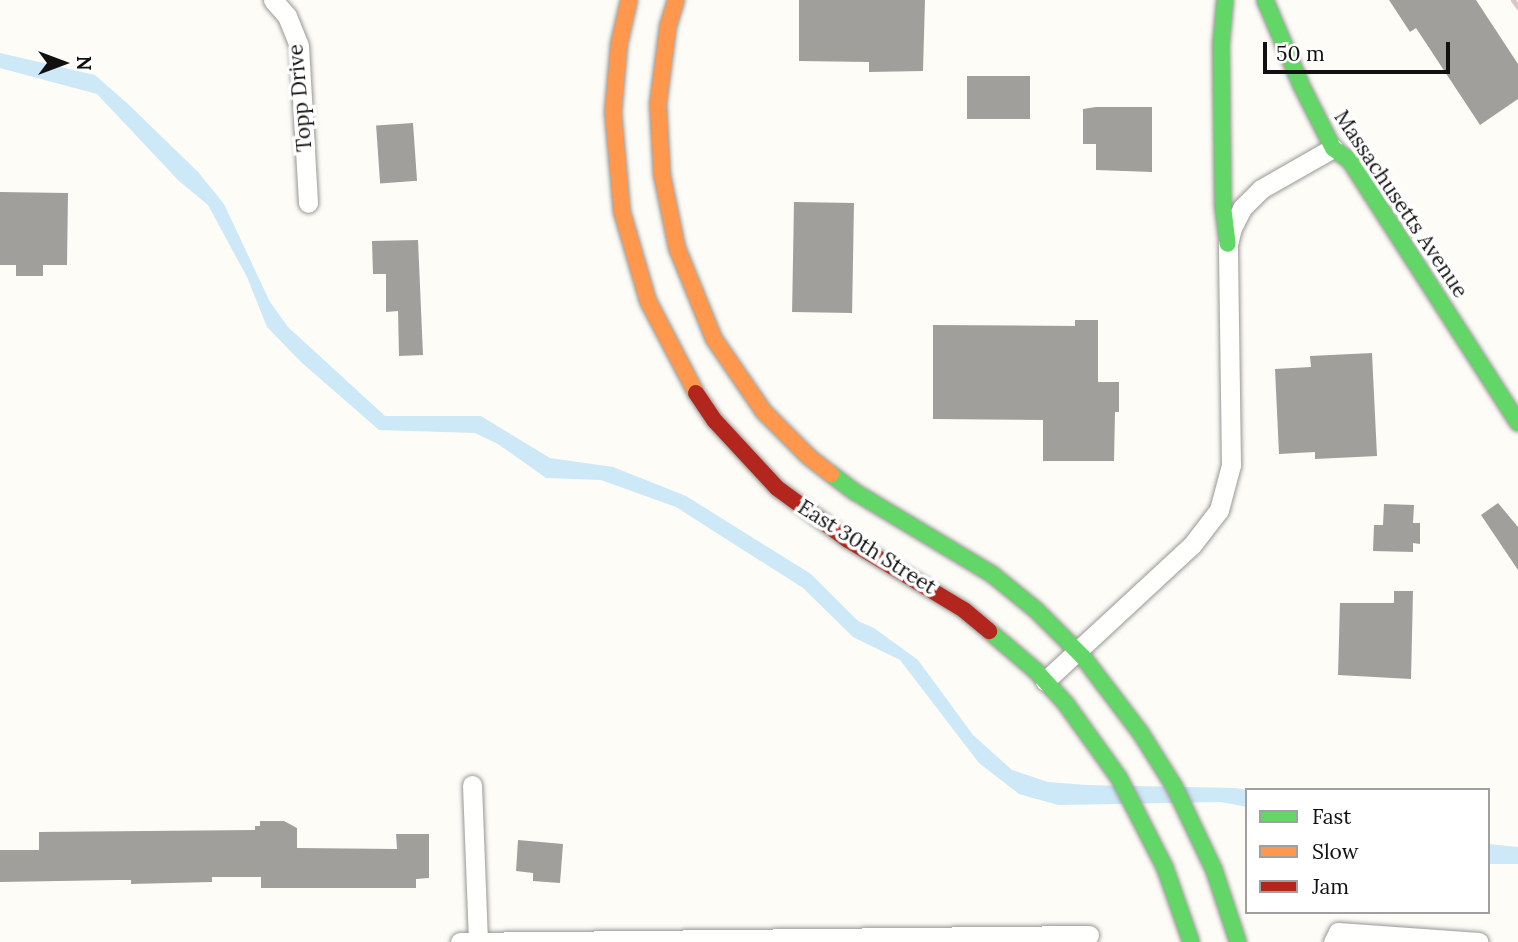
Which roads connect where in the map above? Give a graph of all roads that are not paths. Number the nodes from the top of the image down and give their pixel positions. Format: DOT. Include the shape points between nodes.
graph roads {
  1 [pos="273,0"];
  2 [pos="629,0"];
  3 [pos="676,0"];
  4 [pos="1225,0"];
  5 [pos="1265,0"];
  6 [pos="1333,148"];
  7 [pos="308,203"];
  8 [pos="1228,244"];
  9 [pos="1518,423"];
  10 [pos="1078,652"];
  11 [pos="1045,681"];
  12 [pos="472,785"];
  13 [pos="1089,935"];
  14 [pos="460,942"];
  15 [pos="478,942"];
  16 [pos="1191,942"];
  17 [pos="1238,942"];
  18 [pos="1333,942"];
  19 [pos="1479,942"];
  1 -- 7 [label="street, Topp Drive" via="287,16 299,46"];
  2 -- 11 [label="main road, East 30th Street" via="619,44 613,113 622,212 648,301 688,382 715,421 777,488 848,540 964,610"];
  3 -- 10 [label="main road, East 30th Street" via="658,104 662,175 677,248 720,349 764,412 828,473 966,556 1019,595"];
  4 -- 8 [label="main road" via="1221,45 1223,206"];
  5 -- 6 [label="main road, Massachusetts Avenue"];
  6 -- 8 [label="street" via="1278,177 1249,199 1236,218"];
  6 -- 9 [label="main road, Massachusetts Avenue" via="1350,161"];
  8 -- 10 [label="street" via="1232,437 1224,497 1192,545"];
  10 -- 11 [label="street"];
  10 -- 17 [label="main road, East 30th Street" via="1159,761 1214,870"];
  11 -- 16 [label="main road, East 30th Street" via="1108,761 1138,813 1168,875"];
  12 -- 15 [label="street"];
  13 -- 15 [label="street"];
  14 -- 15 [label="street"];
  18 -- 19 [label="street" via="1338,932"];
}
